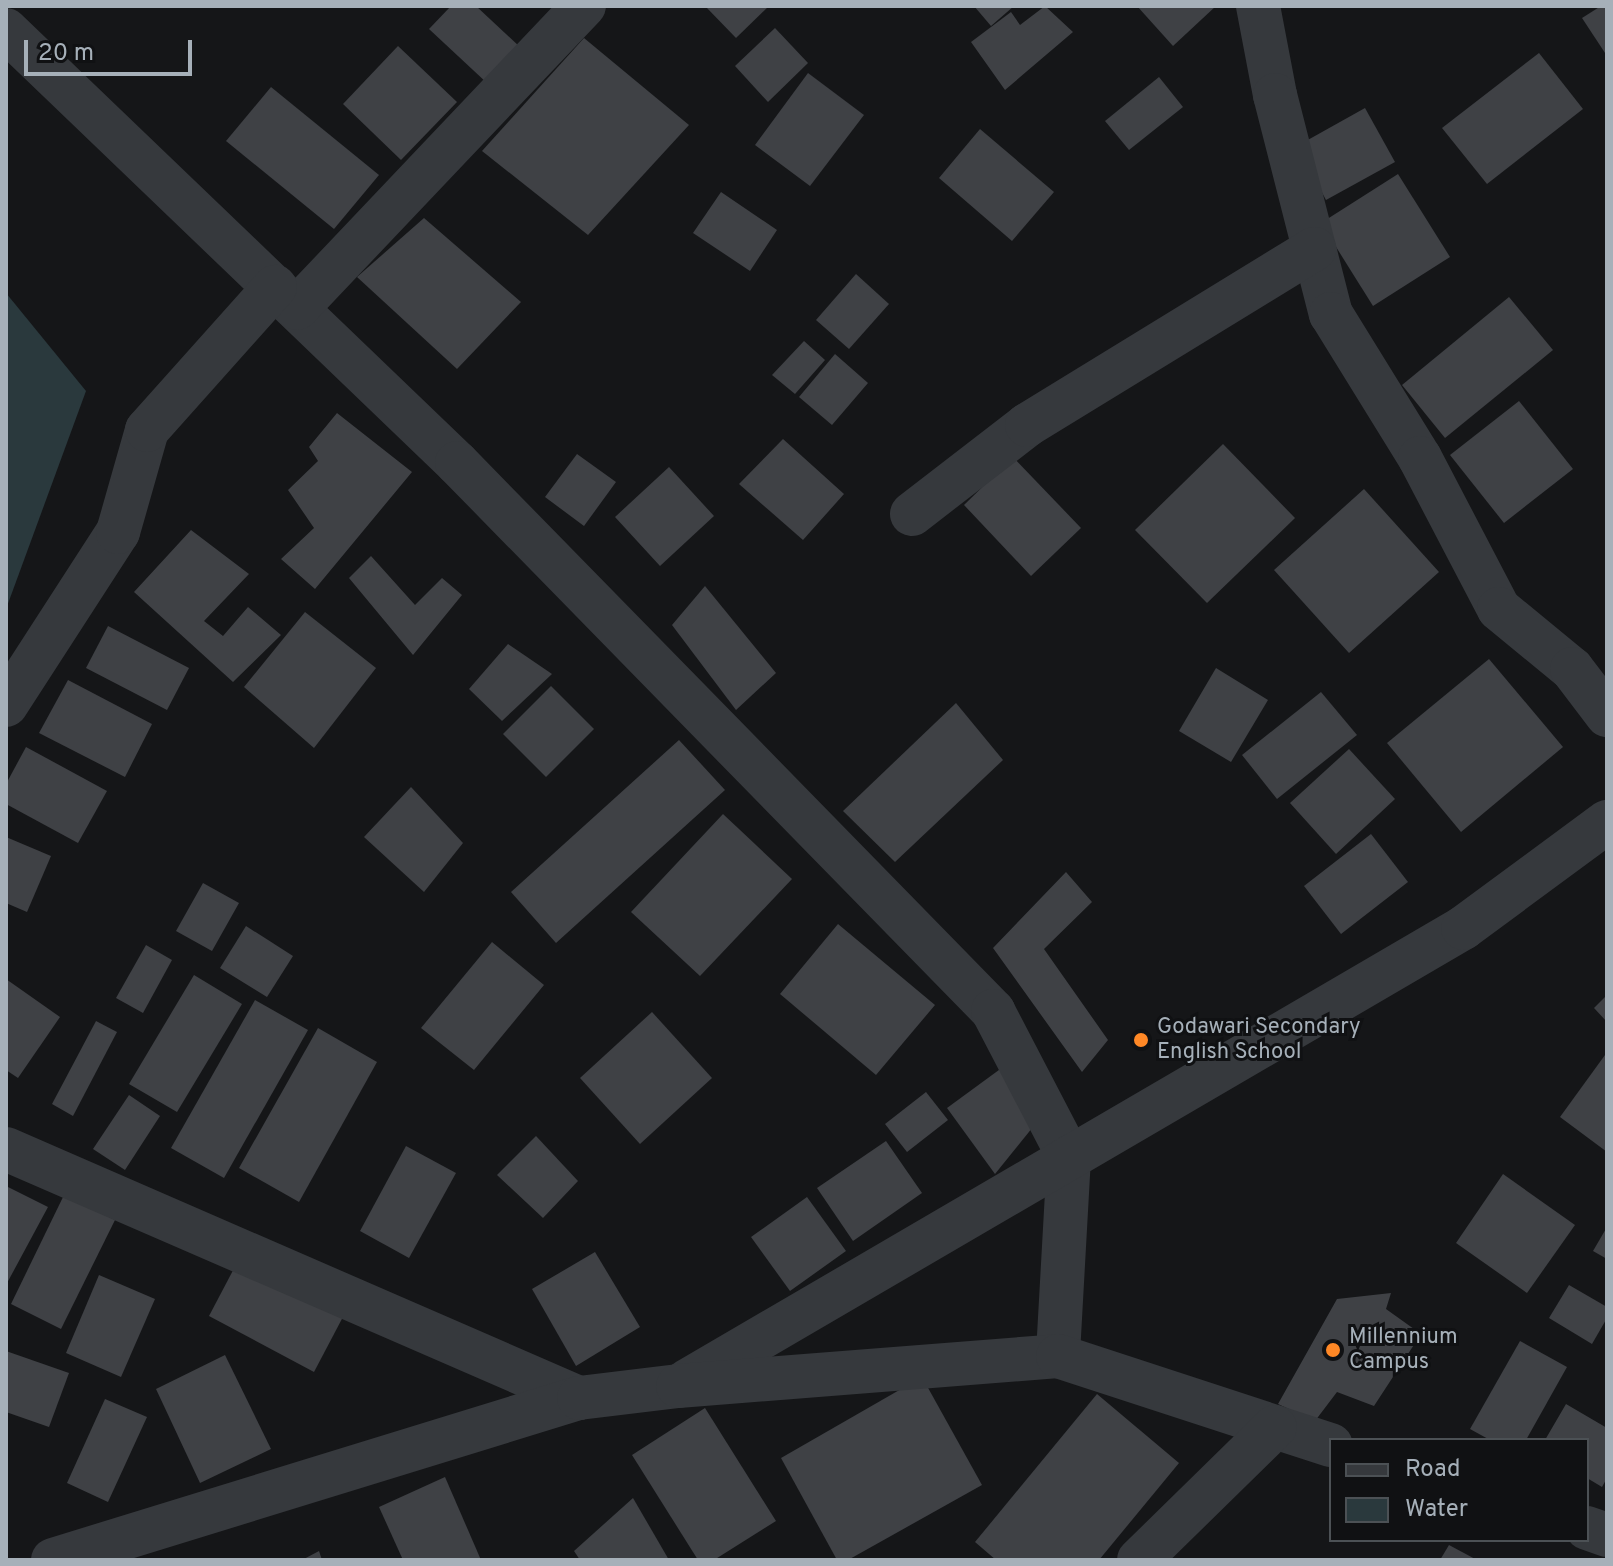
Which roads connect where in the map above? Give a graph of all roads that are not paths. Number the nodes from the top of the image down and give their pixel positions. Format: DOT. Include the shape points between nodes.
graph roads {
  1 [pos="584,6"];
  2 [pos="1258,6"];
  3 [pos="6,30"];
  4 [pos="1314,249"];
  5 [pos="286,298"];
  6 [pos="912,514"];
  7 [pos="6,705"];
  8 [pos="1607,715"];
  9 [pos="1607,822"];
  10 [pos="6,1149"];
  11 [pos="1069,1157"];
  12 [pos="1058,1356"];
  13 [pos="678,1386"];
  14 [pos="579,1398"];
  15 [pos="1275,1427"];
  16 [pos="1329,1444"];
  17 [pos="53,1560"];
  18 [pos="1139,1560"];
  1 -- 5 [label="street"];
  2 -- 4 [label="street"];
  3 -- 5 [label="street"];
  4 -- 6 [label="street" via="1027,425"];
  4 -- 8 [label="street" via="1331,314 1420,458 1499,609 1572,669"];
  5 -- 7 [label="street" via="147,430 118,532"];
  5 -- 11 [label="street" via="468,474 993,1011"];
  9 -- 11 [label="street" via="1463,928"];
  10 -- 14 [label="street"];
  11 -- 12 [label="street"];
  11 -- 13 [label="street"];
  12 -- 13 [label="street"];
  12 -- 15 [label="street"];
  13 -- 14 [label="street"];
  14 -- 17 [label="street"];
  15 -- 16 [label="street"];
  15 -- 18 [label="street"];
}
